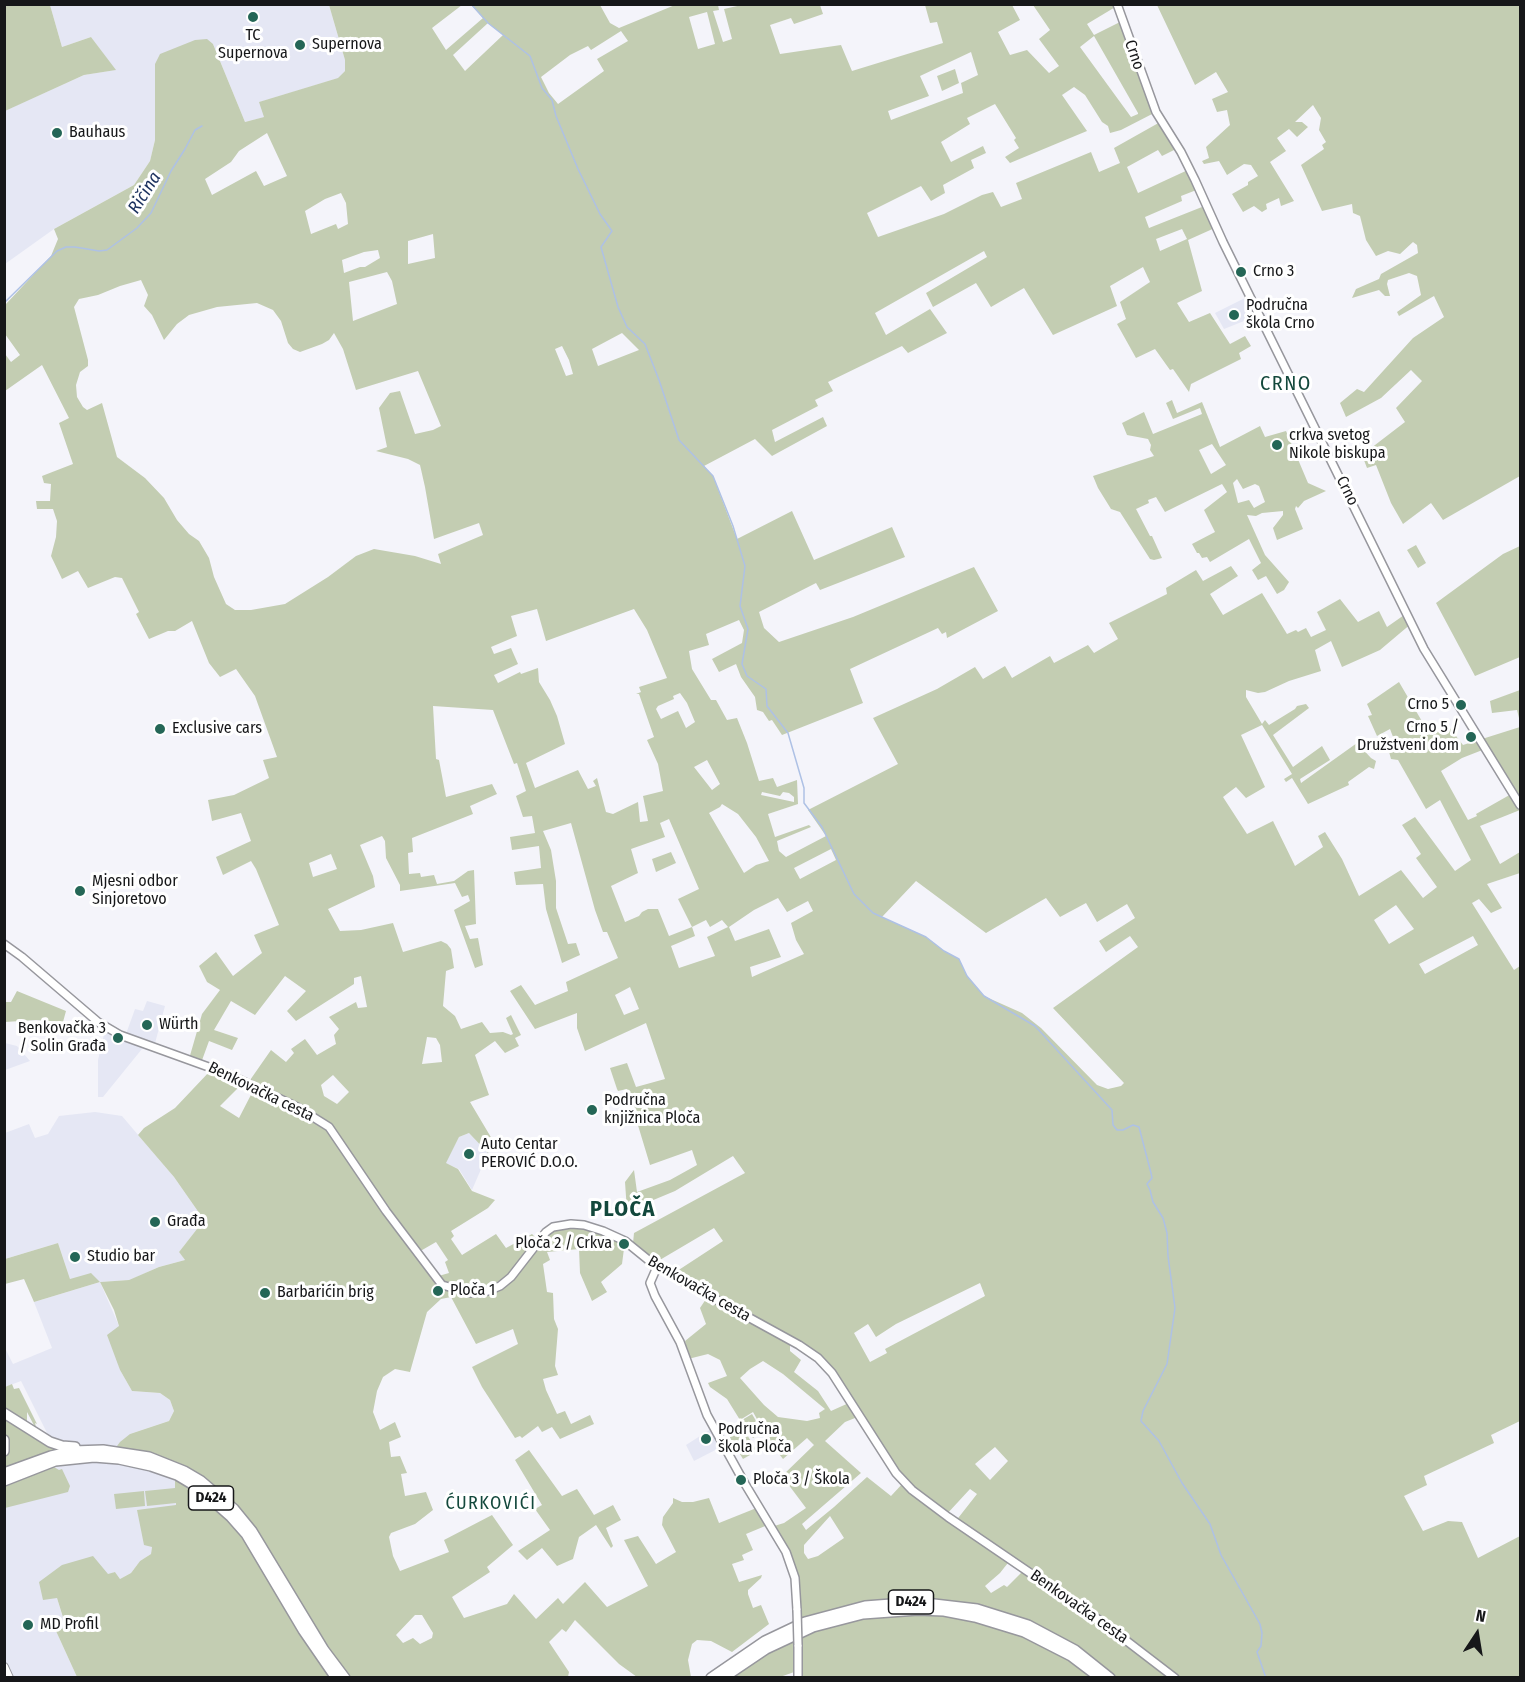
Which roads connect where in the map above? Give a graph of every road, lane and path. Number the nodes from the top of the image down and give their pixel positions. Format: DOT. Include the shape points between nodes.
graph roads {
  1 [pos="1117,4"];
  2 [pos="1521,805"];
  3 [pos="4,944"];
  4 [pos="657,1267"];
  5 [pos="4,1413"];
  6 [pos="4,1440"];
  7 [pos="86,1450"];
  8 [pos="4,1451"];
  9 [pos="4,1473"];
  10 [pos="4,1481"];
  11 [pos="4,1667"];
  12 [pos="9,1677"];
  13 [pos="336,1677"];
  14 [pos="345,1677"];
  15 [pos="711,1677"];
  16 [pos="723,1677"];
  17 [pos="798,1677"];
  18 [pos="1100,1677"];
  19 [pos="1110,1677"];
  20 [pos="1175,1677"];
  1 -- 2 [label="main road, Crno" via="1156,112 1192,174 1424,649"];
  3 -- 4 [label="main road, Benkovačka cesta" via="120,1035 221,1071 297,1107 329,1127 442,1285 471,1293 488,1292 511,1277 546,1232 571,1224 617,1237"];
  4 -- 17 [label="main road, bridge" via="650,1283 652,1290 680,1342 707,1415 786,1552 795,1578"];
  4 -- 20 [label="main road, Benkovačka cesta" via="818,1358 832,1372 896,1473 912,1490"];
  5 -- 7 [label="highway" via="50,1442"];
  6 -- 8 [label="highway"];
  7 -- 9 [label="highway, D424" via="51,1456"];
  7 -- 14 [label="highway, D424" via="150,1457 184,1471 220,1496 256,1537 324,1650"];
  10 -- 13 [label="highway, D424" via="56,1461 94,1457 119,1459 177,1475 231,1516 246,1534"];
  11 -- 12 [label="main road"];
  15 -- 19 [label="highway, D424" via="765,1641 805,1622 865,1606 916,1602 977,1609 1028,1625 1075,1650"];
  16 -- 18 [label="highway, D424" via="766,1649 813,1627 863,1614 906,1610 944,1611 1000,1623 1049,1643"];
}
